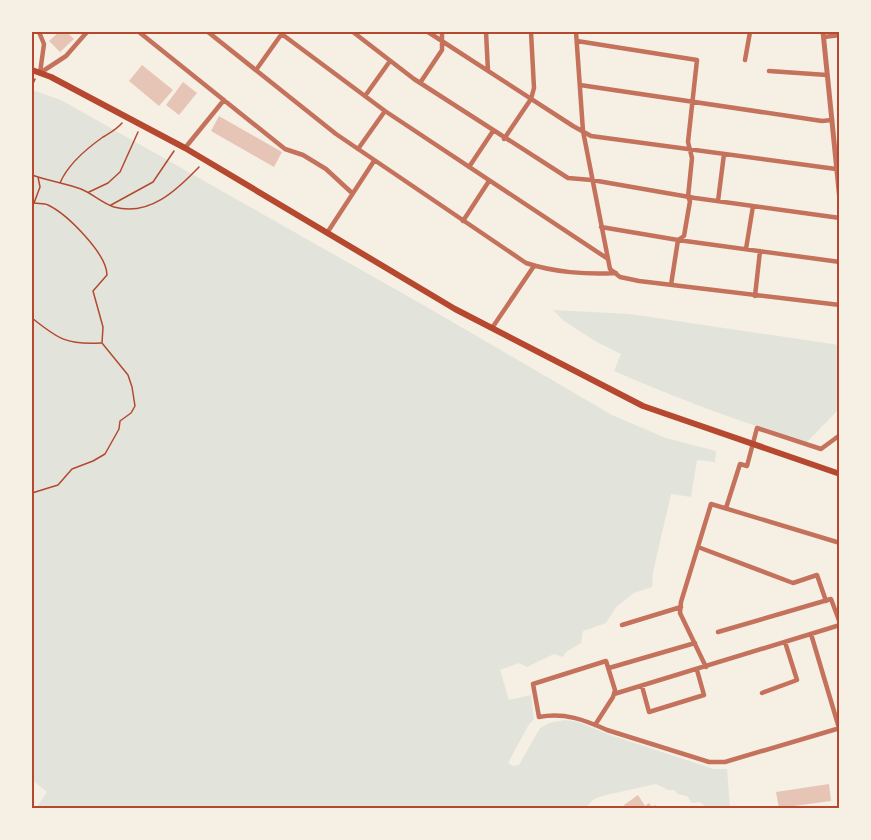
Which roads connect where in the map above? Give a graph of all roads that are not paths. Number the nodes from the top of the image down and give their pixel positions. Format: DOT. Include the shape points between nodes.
graph roads {
  1 [pos="39,32"];
  2 [pos="85,32"];
  3 [pos="139,32"];
  4 [pos="208,32"];
  5 [pos="281,32"];
  6 [pos="353,32"];
  7 [pos="428,32"];
  8 [pos="442,32"];
  9 [pos="486,32"];
  10 [pos="531,32"];
  11 [pos="576,32"];
  12 [pos="750,32"];
  13 [pos="824,34"];
  14 [pos="840,35"];
  15 [pos="577,41"];
  16 [pos="443,42"];
  17 [pos="745,60"];
  18 [pos="390,61"];
  19 [pos="32,70"];
  20 [pos="256,70"];
  21 [pos="488,71"];
  22 [pos="769,71"];
  23 [pos="40,73"];
  24 [pos="827,75"];
  25 [pos="420,82"];
  26 [pos="580,86"];
  27 [pos="365,96"];
  28 [pos="531,99"];
  29 [pos="224,100"];
  30 [pos="693,102"];
  31 [pos="385,111"];
  32 [pos="832,120"];
  33 [pos="493,131"];
  34 [pos="583,131"];
  35 [pos="836,137"];
  36 [pos="504,139"];
  37 [pos="185,148"];
  38 [pos="358,149"];
  39 [pos="689,149"];
  40 [pos="724,154"];
  41 [pos="375,160"];
  42 [pos="469,167"];
  43 [pos="836,169"];
  44 [pos="592,180"];
  45 [pos="489,181"];
  46 [pos="352,193"];
  47 [pos="688,197"];
  48 [pos="718,201"];
  49 [pos="840,201"];
  50 [pos="753,206"];
  51 [pos="840,218"];
  52 [pos="463,221"];
  53 [pos="601,227"];
  54 [pos="327,233"];
  55 [pos="678,240"];
  56 [pos="746,249"];
  57 [pos="760,251"];
  58 [pos="608,259"];
  59 [pos="840,262"];
  60 [pos="534,266"];
  61 [pos="616,273"];
  62 [pos="670,285"];
  63 [pos="755,296"];
  64 [pos="840,305"];
  65 [pos="492,328"];
  66 [pos="840,435"];
  67 [pos="840,474"];
  68 [pos="726,508"];
  69 [pos="840,543"];
  70 [pos="698,547"];
  71 [pos="826,601"];
  72 [pos="681,607"];
  73 [pos="840,624"];
  74 [pos="622,626"];
  75 [pos="718,632"];
  76 [pos="811,634"];
  77 [pos="785,642"];
  78 [pos="694,643"];
  79 [pos="706,667"];
  80 [pos="609,668"];
  81 [pos="697,670"];
  82 [pos="642,686"];
  83 [pos="762,693"];
  84 [pos="614,694"];
  85 [pos="595,725"];
  86 [pos="839,728"];
  1 -- 23 [label="street" via="44,44"];
  2 -- 23 [label="street" via="66,56"];
  3 -- 29 [label="street"];
  4 -- 20 [label="street"];
  5 -- 20 [label="street"];
  5 -- 27 [label="street"];
  6 -- 18 [label="street"];
  7 -- 16 [label="street"];
  8 -- 16 [label="street"];
  9 -- 21 [label="street"];
  10 -- 28 [label="street"];
  11 -- 15 [label="street"];
  12 -- 17 [label="street"];
  13 -- 14 [label="street"];
  13 -- 24 [label="street"];
  15 -- 26 [label="street"];
  15 -- 30 [label="street" via="698,60"];
  16 -- 21 [label="street"];
  16 -- 25 [label="street" via="442,50"];
  18 -- 25 [label="street"];
  18 -- 27 [label="street"];
  19 -- 23 [label="main road"];
  20 -- 38 [label="street"];
  21 -- 28 [label="street"];
  22 -- 24 [label="street"];
  23 -- 37 [label="main road"];
  24 -- 32 [label="street"];
  25 -- 33 [label="street"];
  26 -- 30 [label="street"];
  26 -- 34 [label="street"];
  27 -- 31 [label="street"];
  28 -- 34 [label="street"];
  28 -- 36 [label="street"];
  29 -- 37 [label="street"];
  29 -- 46 [label="street" via="285,148 327,169"];
  30 -- 32 [label="street"];
  30 -- 39 [label="street"];
  31 -- 38 [label="street"];
  31 -- 42 [label="street"];
  32 -- 35 [label="street"];
  33 -- 36 [label="street"];
  33 -- 42 [label="street"];
  34 -- 39 [label="street" via="591,136"];
  34 -- 44 [label="street"];
  35 -- 43 [label="street"];
  36 -- 44 [label="street" via="568,178"];
  37 -- 54 [label="main road"];
  38 -- 41 [label="street"];
  39 -- 40 [label="street"];
  39 -- 47 [label="street" via="692,158"];
  40 -- 43 [label="street"];
  40 -- 48 [label="street"];
  41 -- 46 [label="street"];
  41 -- 52 [label="street"];
  42 -- 45 [label="street"];
  43 -- 49 [label="street"];
  44 -- 47 [label="street"];
  44 -- 53 [label="street"];
  45 -- 52 [label="street"];
  45 -- 58 [label="street"];
  46 -- 54 [label="street"];
  47 -- 48 [label="street"];
  47 -- 55 [label="street" via="684,236"];
  48 -- 50 [label="street"];
  50 -- 51 [label="street"];
  50 -- 56 [label="street"];
  52 -- 60 [label="street"];
  53 -- 55 [label="street"];
  53 -- 58 [label="street"];
  54 -- 65 [label="main road"];
  55 -- 56 [label="street"];
  55 -- 62 [label="street"];
  56 -- 57 [label="street"];
  57 -- 59 [label="street"];
  57 -- 63 [label="street"];
  58 -- 61 [label="street" via="610,269"];
  60 -- 61 [label="street"];
  60 -- 65 [label="street"];
  61 -- 62 [label="street" via="620,277"];
  62 -- 63 [label="street"];
  63 -- 64 [label="street"];
  65 -- 67 [label="main road" via="643,406"];
  66 -- 68 [label="street" via="821,449 758,428 747,466 740,464"];
  68 -- 69 [label="street"];
  68 -- 70 [label="street" via="711,504"];
  70 -- 71 [label="street" via="793,583 817,575"];
  70 -- 72 [label="street"];
  71 -- 73 [label="street" via="831,599"];
  71 -- 75 [label="street"];
  72 -- 74 [label="street"];
  72 -- 78 [label="street"];
  73 -- 76 [label="street"];
  76 -- 77 [label="street"];
  76 -- 86 [label="street"];
  77 -- 79 [label="street"];
  77 -- 83 [label="street" via="797,680"];
  78 -- 79 [label="street"];
  78 -- 80 [label="street"];
  79 -- 81 [label="street"];
  80 -- 84 [label="street"];
  80 -- 85 [label="street" via="606,661 533,684 539,717 562,714"];
  81 -- 82 [label="street"];
  81 -- 82 [label="street" via="704,695 650,712"];
  82 -- 84 [label="street"];
  84 -- 85 [label="street"];
  85 -- 86 [label="street" via="709,762 726,762"];
}
